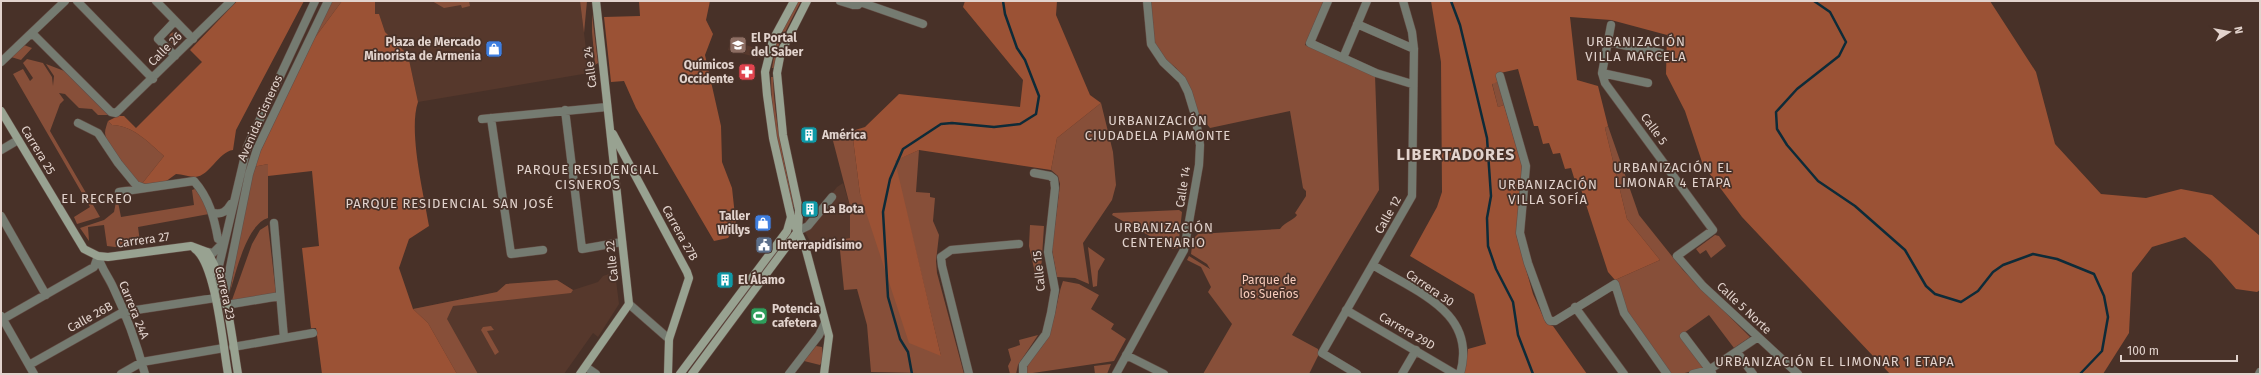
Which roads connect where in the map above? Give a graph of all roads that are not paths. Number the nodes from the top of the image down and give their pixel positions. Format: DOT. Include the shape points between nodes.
graph roads {
  1 [pos="65,1"];
  2 [pos="77,1"];
  3 [pos="156,1"];
  4 [pos="231,1"];
  5 [pos="315,1"];
  6 [pos="328,1"];
  7 [pos="596,1"];
  8 [pos="794,1"];
  9 [pos="807,1"];
  10 [pos="840,1"];
  11 [pos="1148,1"];
  12 [pos="1328,1"];
  13 [pos="1367,1"];
  14 [pos="1403,1"];
  15 [pos="860,3"];
  16 [pos="175,21"];
  17 [pos="923,24"];
  18 [pos="1357,24"];
  19 [pos="1611,25"];
  20 [pos="32,33"];
  21 [pos="193,39"];
  22 [pos="1608,42"];
  23 [pos="1414,49"];
  24 [pos="1661,53"];
  25 [pos="175,56"];
  26 [pos="1343,58"];
  27 [pos="1,62"];
  28 [pos="765,72"];
  29 [pos="777,73"];
  30 [pos="1602,74"];
  31 [pos="1500,76"];
  32 [pos="153,79"];
  33 [pos="1648,83"];
  34 [pos="1412,84"];
  35 [pos="607,108"];
  36 [pos="1,110"];
  37 [pos="565,110"];
  38 [pos="491,118"];
  39 [pos="482,119"];
  40 [pos="78,123"];
  41 [pos="610,130"];
  42 [pos="18,140"];
  43 [pos="1,150"];
  44 [pos="1034,173"];
  45 [pos="144,188"];
  46 [pos="119,192"];
  47 [pos="832,197"];
  48 [pos="232,202"];
  49 [pos="213,213"];
  50 [pos="1,216"];
  51 [pos="791,217"];
  52 [pos="274,223"];
  53 [pos="798,231"];
  54 [pos="224,242"];
  55 [pos="622,242"];
  56 [pos="1019,244"];
  57 [pos="191,246"];
  58 [pos="543,250"];
  59 [pos="207,252"];
  60 [pos="98,256"];
  61 [pos="1678,256"];
  62 [pos="1373,265"];
  63 [pos="217,274"];
  64 [pos="46,295"];
  65 [pos="280,296"];
  66 [pos="215,298"];
  67 [pos="225,301"];
  68 [pos="629,304"];
  69 [pos="1576,307"];
  70 [pos="1346,310"];
  71 [pos="123,312"];
  72 [pos="2,317"];
  73 [pos="825,323"];
  74 [pos="313,333"];
  75 [pos="1684,336"];
  76 [pos="1758,337"];
  77 [pos="284,338"];
  78 [pos="669,339"];
  79 [pos="233,347"];
  80 [pos="224,348"];
  81 [pos="1416,350"];
  82 [pos="1737,352"];
  83 [pos="1126,355"];
  84 [pos="142,362"];
  85 [pos="29,365"];
  86 [pos="586,367"];
  87 [pos="1711,372"];
  88 [pos="34,374"];
  89 [pos="121,374"];
  90 [pos="145,374"];
  91 [pos="228,374"];
  92 [pos="238,374"];
  93 [pos="580,374"];
  94 [pos="596,374"];
  95 [pos="668,374"];
  96 [pos="680,374"];
  97 [pos="692,374"];
  98 [pos="789,374"];
  99 [pos="824,374"];
  100 [pos="969,374"];
  101 [pos="1023,374"];
  102 [pos="1116,374"];
  103 [pos="1164,374"];
  104 [pos="1358,374"];
  105 [pos="1402,374"];
  106 [pos="1455,374"];
  107 [pos="1460,374"];
  108 [pos="1624,374"];
  109 [pos="1667,374"];
  110 [pos="1693,374"];
  111 [pos="1753,374"];
  112 [pos="1798,374"];
  1 -- 20 [label="street"];
  2 -- 32 [label="street"];
  3 -- 16 [label="street"];
  4 -- 21 [label="street, Calle 26"];
  5 -- 48 [label="street, Avenida Cisneros" via="247,147"];
  6 -- 67 [label="street, Avenida Cisneros" via="257,149 248,174"];
  7 -- 35 [label="street, Calle 24"];
  8 -- 28 [label="street" via="772,40"];
  9 -- 29 [label="street" via="781,52"];
  10 -- 15 [label="street"];
  11 -- 83 [label="street, Calle 14" via="1150,44 1163,62 1182,80 1188,92 1200,145 1199,165 1184,250"];
  12 -- 26 [label="street" via="1310,43"];
  13 -- 18 [label="street"];
  14 -- 23 [label="street, Calle 12"];
  15 -- 17 [label="street"];
  16 -- 21 [label="street"];
  16 -- 25 [label="street" via="158,38"];
  18 -- 23 [label="street"];
  18 -- 26 [label="street"];
  19 -- 22 [label="street"];
  20 -- 27 [label="street"];
  20 -- 32 [label="street, Calle 26" via="112,112 116,113"];
  21 -- 25 [label="street, Calle 26"];
  22 -- 24 [label="street"];
  22 -- 30 [label="street"];
  23 -- 34 [label="street, Calle 12"];
  25 -- 32 [label="street, Calle 26"];
  26 -- 34 [label="street" via="1376,73"];
  28 -- 29 [label="street"];
  28 -- 51 [label="street" via="774,138"];
  29 -- 53 [label="street" via="783,135 799,210"];
  30 -- 33 [label="street"];
  30 -- 61 [label="street, Calle 5" via="1618,100 1713,230"];
  31 -- 69 [label="street" via="1526,166 1520,233 1538,293 1550,321 1555,321"];
  34 -- 62 [label="street, Calle 12" via="1412,196"];
  35 -- 37 [label="street"];
  35 -- 41 [label="street, Calle 24"];
  36 -- 42 [label="street, Carrera 25"];
  37 -- 38 [label="street"];
  37 -- 55 [label="street" via="582,249"];
  38 -- 39 [label="street"];
  38 -- 58 [label="street" via="511,254"];
  40 -- 45 [label="street" via="98,133 136,185"];
  41 -- 55 [label="street, Calle 22"];
  41 -- 78 [label="street, Carrera 27B" via="687,272 688,285"];
  42 -- 43 [label="street"];
  42 -- 60 [label="street, Carrera 25" via="70,229 84,249"];
  44 -- 101 [label="street, Calle 15" via="1054,179 1048,252 1055,290 1046,334 1023,365"];
  45 -- 46 [label="street"];
  45 -- 49 [label="street" via="194,182 201,189"];
  47 -- 53 [label="street" via="808,226"];
  48 -- 49 [label="street" via="227,211"];
  48 -- 54 [label="street, Avenida Cisneros"];
  49 -- 54 [label="street" via="218,239"];
  50 -- 64 [label="street"];
  51 -- 53 [label="street"];
  51 -- 96 [label="street" via="787,231"];
  52 -- 65 [label="street"];
  53 -- 73 [label="street" via="806,250"];
  53 -- 97 [label="street"];
  54 -- 59 [label="street" via="212,253"];
  54 -- 63 [label="street, Avenida Cisneros"];
  55 -- 68 [label="street, Calle 22"];
  56 -- 100 [label="street" via="951,250 941,257"];
  57 -- 59 [label="street, Carrera 23"];
  57 -- 60 [label="street, Carrera 27" via="108,257"];
  57 -- 66 [label="street, Carrera 23" via="205,261"];
  59 -- 63 [label="street, Carrera 23"];
  60 -- 64 [label="street" via="94,267"];
  60 -- 71 [label="street, Carrera 24A"];
  61 -- 76 [label="street, Calle 5 Norte" via="1703,286"];
  62 -- 70 [label="street, Calle 12"];
  62 -- 107 [label="street, Carrera 30" via="1441,307 1452,317 1463,342"];
  63 -- 66 [label="street, Avenida Cisneros"];
  63 -- 67 [label="street, Carrera 23"];
  64 -- 72 [label="street"];
  65 -- 67 [label="street"];
  65 -- 77 [label="street"];
  66 -- 71 [label="street, Calle 26B"];
  66 -- 80 [label="street, Carrera 23"];
  67 -- 79 [label="street, Carrera 23"];
  68 -- 78 [label="street"];
  68 -- 86 [label="street"];
  69 -- 108 [label="street"];
  69 -- 109 [label="street" via="1615,284 1624,313"];
  70 -- 81 [label="street, Carrera 29D"];
  70 -- 104 [label="street, Calle 12" via="1322,353"];
  71 -- 84 [label="street, Carrera 24A"];
  71 -- 85 [label="street, Calle 26B"];
  72 -- 85 [label="street"];
  73 -- 98 [label="street" via="819,335"];
  73 -- 99 [label="street" via="829,347"];
  74 -- 77 [label="street"];
  75 -- 87 [label="street"];
  76 -- 82 [label="street"];
  76 -- 112 [label="street, Calle 5 Norte"];
  77 -- 79 [label="street"];
  78 -- 95 [label="street"];
  79 -- 92 [label="street, Carrera 23"];
  80 -- 84 [label="street"];
  80 -- 91 [label="street, Carrera 23"];
  81 -- 105 [label="street"];
  81 -- 106 [label="street, Carrera 29D"];
  82 -- 87 [label="street"];
  82 -- 111 [label="street"];
  83 -- 102 [label="street, Calle 14"];
  83 -- 103 [label="street"];
  84 -- 89 [label="street"];
  84 -- 90 [label="street, Carrera 24A"];
  85 -- 88 [label="street"];
  86 -- 93 [label="street"];
  86 -- 94 [label="street"];
  87 -- 110 [label="street"];
}
